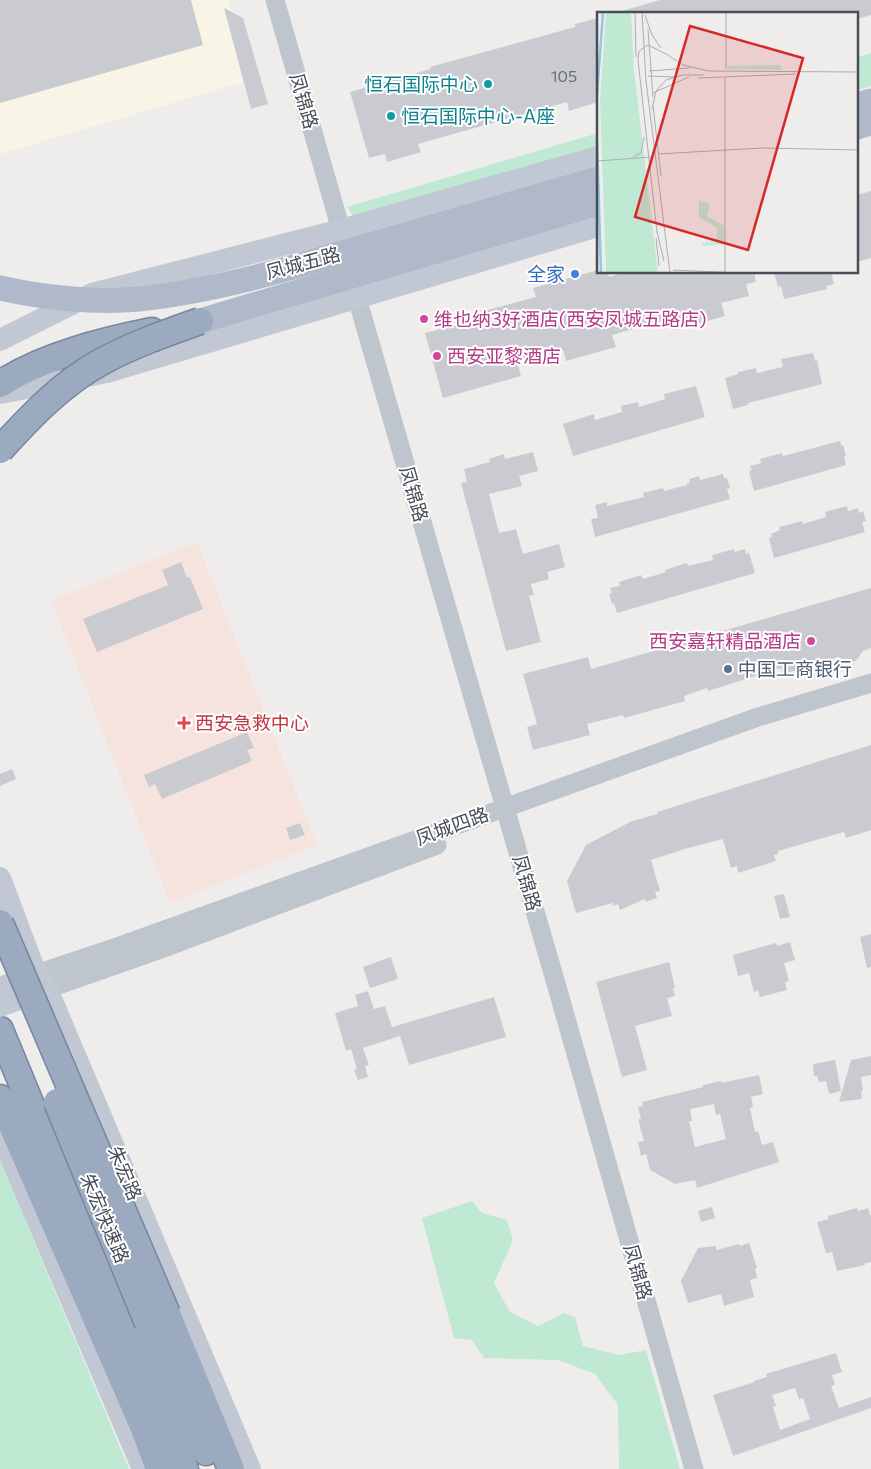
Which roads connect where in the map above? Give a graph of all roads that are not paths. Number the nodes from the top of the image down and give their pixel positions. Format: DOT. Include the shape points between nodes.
graph roads {
  1 [pos="275,0"];
  2 [pos="871,98"];
  3 [pos="858,99"];
  4 [pos="871,102"];
  5 [pos="858,105"];
  6 [pos="871,123"];
  7 [pos="858,127"];
  8 [pos="597,157"];
  9 [pos="597,179"];
  10 [pos="597,203"];
  11 [pos="597,226"];
  12 [pos="341,230"];
  13 [pos="0,288"];
  14 [pos="357,298"];
  15 [pos="200,320"];
  16 [pos="0,340"];
  17 [pos="0,384"];
  18 [pos="0,393"];
  19 [pos="0,450"];
  20 [pos="871,683"];
  21 [pos="871,696"];
  22 [pos="506,813"];
  23 [pos="0,878"];
  24 [pos="0,923"];
  25 [pos="0,966"];
  26 [pos="41,982"];
  27 [pos="0,988"];
  28 [pos="0,1006"];
  29 [pos="0,1030"];
  30 [pos="0,1098"];
  31 [pos="0,1132"];
  32 [pos="136,1327"];
  33 [pos="143,1469"];
  34 [pos="159,1469"];
  35 [pos="185,1469"];
  36 [pos="214,1469"];
  37 [pos="231,1469"];
  38 [pos="250,1469"];
  39 [pos="694,1469"];
  1 -- 12 [label="street, 凤锦路"];
  2 -- 3 [label="main road"];
  4 -- 5 [label="main road"];
  6 -- 7 [label="main road"];
  8 -- 12 [label="main road"];
  9 -- 13 [label="main road, 凤城五路, bridge" via="224,284 138,299 84,300 29,295"];
  10 -- 15 [label="main road, 凤城五路"];
  11 -- 14 [label="main road"];
  12 -- 16 [label="main road" via="92,294"];
  14 -- 18 [label="main road" via="107,372"];
  14 -- 22 [label="street, 凤锦路"];
  15 -- 17 [label="highway, bridge" via="98,344 40,364"];
  15 -- 19 [label="highway, bridge" via="135,345 93,367 44,404"];
  20 -- 22 [label="street, 凤城四路" via="758,717"];
  21 -- 22 [label="street, 凤城四路" via="768,726"];
  22 -- 26 [label="street, 凤城四路" via="161,949"];
  22 -- 39 [label="street, 凤锦路"];
  23 -- 26 [label="main road, 朱宏路"];
  24 -- 32 [label="highway, bridge"];
  25 -- 32 [label="highway, 朱宏快速路, bridge"];
  26 -- 27 [label="main road"];
  26 -- 28 [label="main road"];
  26 -- 38 [label="main road, 朱宏路"];
  29 -- 32 [label="highway, 朱宏快速路"];
  30 -- 32 [label="highway"];
  31 -- 33 [label="main road"];
  32 -- 34 [label="highway" via="143,1426"];
  32 -- 35 [label="highway, 朱宏快速路"];
  32 -- 36 [label="highway, 朱宏快速路"];
  32 -- 37 [label="highway"];
}
